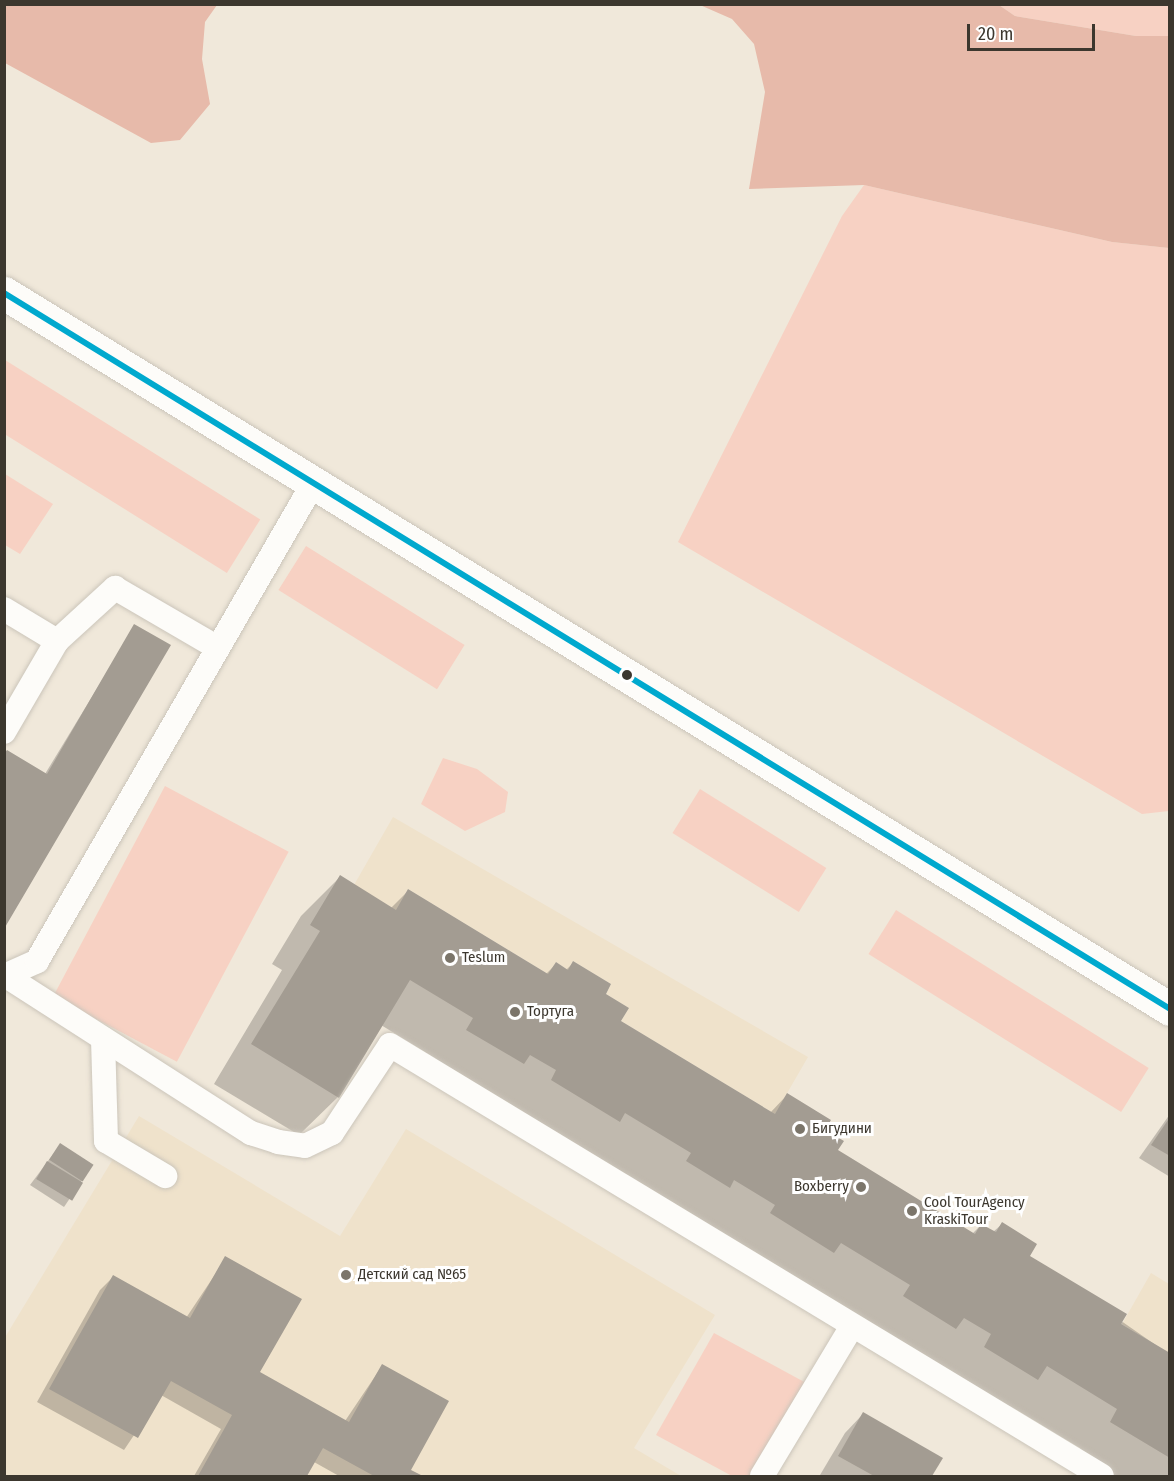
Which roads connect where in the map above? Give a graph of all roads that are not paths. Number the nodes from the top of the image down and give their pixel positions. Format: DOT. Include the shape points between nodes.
graph roads {
  1 [pos="4,293"];
  2 [pos="314,482"];
  3 [pos="4,609"];
  4 [pos="57,641"];
  5 [pos="218,648"];
  6 [pos="4,732"];
  7 [pos="5,976"];
  8 [pos="1170,1010"];
  9 [pos="103,1039"];
  10 [pos="165,1176"];
  11 [pos="852,1326"];
  12 [pos="1074,1469"];
  13 [pos="762,1476"];
  14 [pos="1102,1476"];
  1 -- 2 [label="main road"];
  2 -- 5 [label="lane"];
  2 -- 8 [label="main road"];
  3 -- 4 [label="lane"];
  4 -- 5 [label="lane" via="115,588"];
  4 -- 6 [label="lane"];
  5 -- 7 [label="lane" via="37,961"];
  7 -- 9 [label="lane"];
  9 -- 10 [label="lane" via="106,1141"];
  9 -- 11 [label="lane" via="251,1133 306,1146 332,1133 390,1045"];
  11 -- 12 [label="lane"];
  11 -- 13 [label="lane"];
  12 -- 14 [label="lane"];
}
